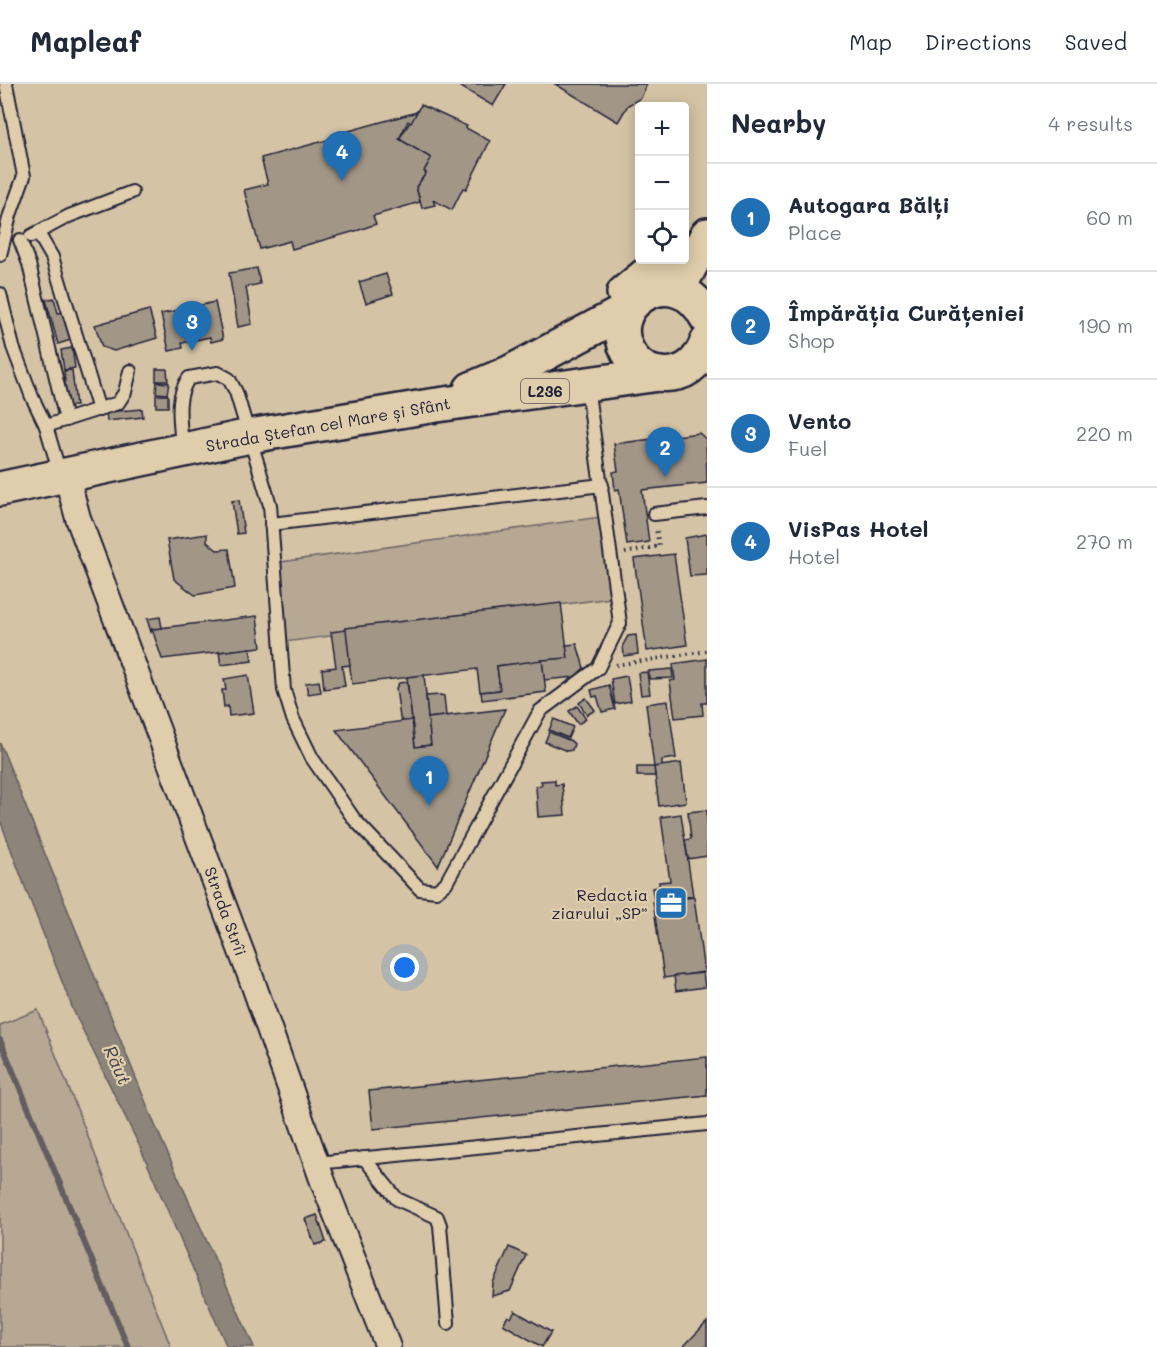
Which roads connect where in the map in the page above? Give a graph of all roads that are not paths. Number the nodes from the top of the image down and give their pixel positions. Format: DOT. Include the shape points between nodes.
graph roads {
  1 [pos="6,84"];
  2 [pos="132,192"];
  3 [pos="707,214"];
  4 [pos="689,232"];
  5 [pos="38,233"];
  6 [pos="707,235"];
  7 [pos="20,240"];
  8 [pos="1,251"];
  9 [pos="659,264"];
  10 [pos="707,268"];
  11 [pos="0,294"];
  12 [pos="692,301"];
  13 [pos="627,310"];
  14 [pos="707,342"];
  15 [pos="685,370"];
  16 [pos="130,371"];
  17 [pos="509,373"];
  18 [pos="587,385"];
  19 [pos="430,406"];
  20 [pos="99,410"];
  21 [pos="66,420"];
  22 [pos="46,426"];
  23 [pos="250,436"];
  24 [pos="182,450"];
  25 [pos="63,475"];
  26 [pos="602,485"];
  27 [pos="0,489"];
  28 [pos="707,508"];
  29 [pos="654,514"];
  30 [pos="271,524"];
  31 [pos="707,1124"];
  32 [pos="364,1158"];
  33 [pos="317,1163"];
  34 [pos="448,1323"];
  35 [pos="388,1347"];
  1 -- 8 [label="lane" via="24,176"];
  2 -- 5 [label="lane" via="69,216"];
  3 -- 4 [label="main road"];
  5 -- 7 [label="lane"];
  5 -- 20 [label="lane" via="52,257"];
  6 -- 12 [label="main road"];
  7 -- 8 [label="lane"];
  7 -- 21 [label="lane"];
  9 -- 17 [label="main road" via="627,292"];
  10 -- 12 [label="main road"];
  11 -- 22 [label="lane" via="13,347"];
  12 -- 13 [label="main road, L236" via="649,291"];
  13 -- 15 [label="main road" via="622,337 626,351 646,370"];
  13 -- 17 [label="main road, L236"];
  14 -- 15 [label="main road" via="702,355"];
  15 -- 18 [label="main road, Strada Ștefan cel Mare și Sfânt / L236"];
  16 -- 20 [label="lane" via="118,403"];
  17 -- 19 [label="main road, L236"];
  18 -- 19 [label="main road, Strada Ștefan cel Mare și Sfânt / L236"];
  18 -- 26 [label="lane"];
  19 -- 23 [label="main road, Strada Ștefan cel Mare și Sfânt"];
  20 -- 21 [label="lane"];
  21 -- 22 [label="lane"];
  22 -- 25 [label="lane"];
  23 -- 24 [label="main road, Strada Ștefan cel Mare și Sfânt"];
  23 -- 24 [label="lane" via="229,379 218,373 189,378 179,396"];
  23 -- 30 [label="lane" via="270,505"];
  24 -- 25 [label="main road, Strada Ștefan cel Mare și Sfânt"];
  25 -- 27 [label="main road, Strada Ștefan cel Mare și Sfânt"];
  25 -- 33 [label="street, Strada Strîi"];
  26 -- 30 [label="lane"];
  26 -- 30 [label="lane" via="620,623 598,668 540,711 446,883 436,891 420,889 354,819 312,758 293,719 284,690"];
  28 -- 29 [label="lane"];
  31 -- 32 [label="lane"];
  32 -- 33 [label="lane"];
  32 -- 34 [label="lane" via="397,1199 436,1217 440,1225"];
  33 -- 35 [label="street, Strada Strîi"];
}
